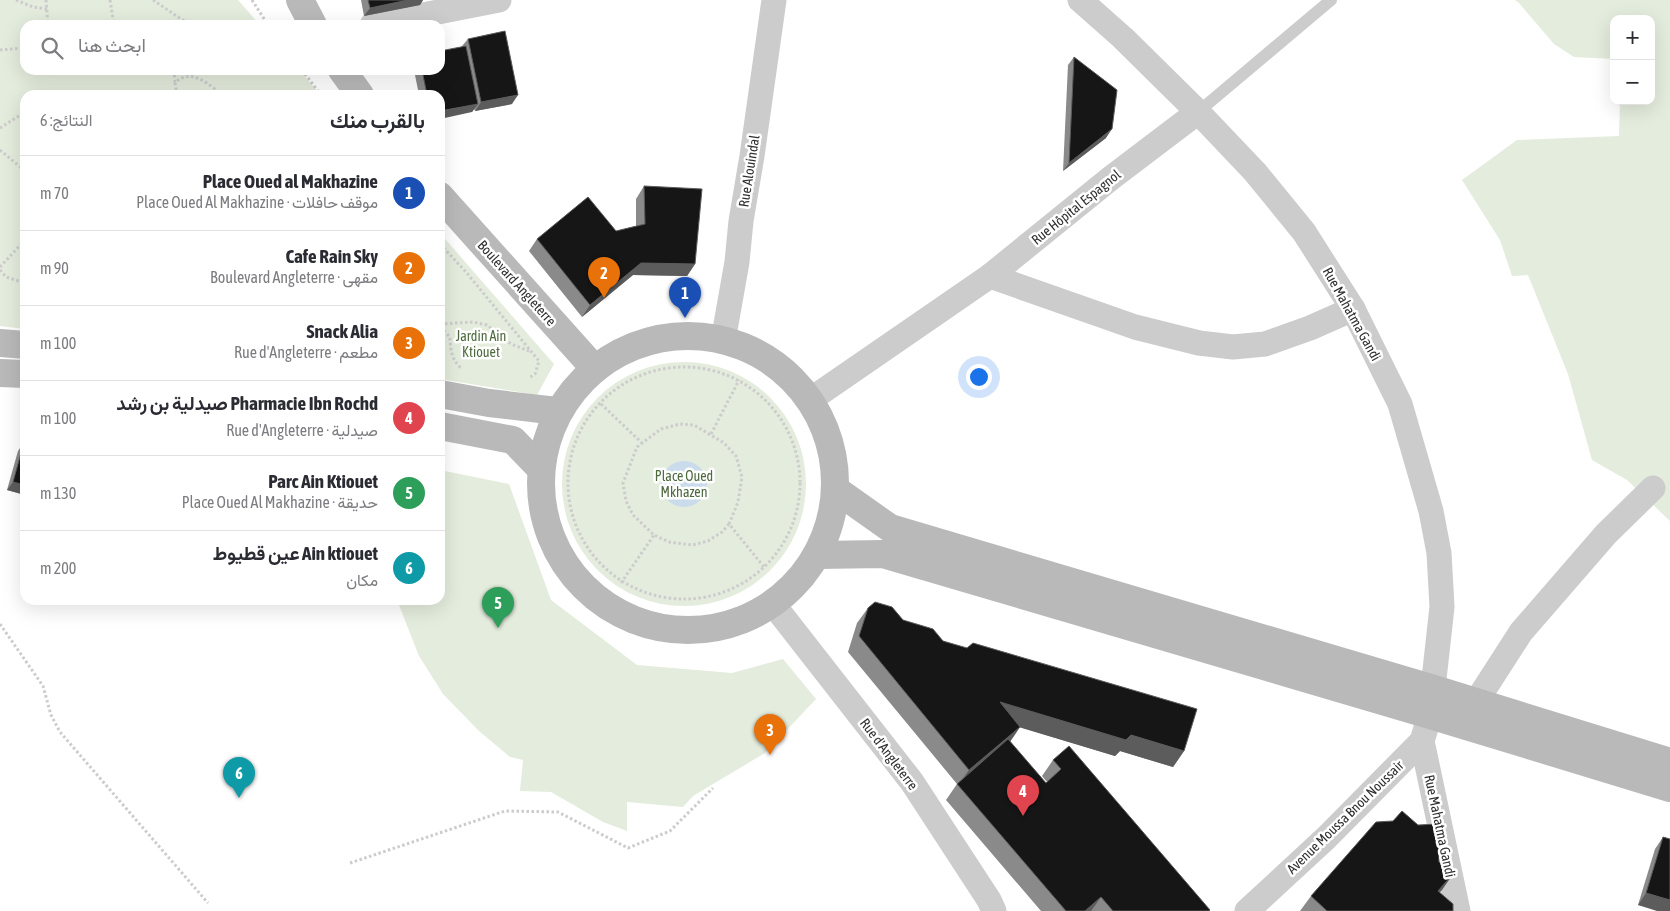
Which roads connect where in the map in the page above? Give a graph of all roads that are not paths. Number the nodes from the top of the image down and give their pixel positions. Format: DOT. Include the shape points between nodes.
graph roads {
  1 [pos="300,0"];
  2 [pos="498,0"];
  3 [pos="774,0"];
  4 [pos="1080,0"];
  5 [pos="1331,0"];
  6 [pos="310,20"];
  7 [pos="397,20"];
  8 [pos="346,75"];
  9 [pos="356,90"];
  10 [pos="1198,112"];
  11 [pos="445,202"];
  12 [pos="990,276"];
  13 [pos="1353,309"];
  14 [pos="723,341"];
  15 [pos="0,343"];
  16 [pos="20,345"];
  17 [pos="595,369"];
  18 [pos="0,373"];
  19 [pos="20,374"];
  20 [pos="445,395"];
  21 [pos="810,400"];
  22 [pos="557,411"];
  23 [pos="445,427"];
  24 [pos="541,469"];
  25 [pos="1653,488"];
  26 [pos="839,492"];
  27 [pos="817,555"];
  28 [pos="773,604"];
  29 [pos="1432,702"];
  30 [pos="1476,702"];
  31 [pos="1422,741"];
  32 [pos="1670,762"];
  33 [pos="1670,788"];
  34 [pos="994,911"];
  35 [pos="1247,911"];
  36 [pos="1458,911"];
  1 -- 6 [label="main road"];
  2 -- 7 [label="street"];
  3 -- 14 [label="street, Rue Alouindal"];
  4 -- 10 [label="street, Rue Mahatma Gandi"];
  5 -- 10 [label="lane, Rue Hôpital Espagnol"];
  8 -- 9 [label="main road"];
  10 -- 12 [label="street, Rue Hôpital Espagnol"];
  10 -- 13 [label="street, Rue Mahatma Gandi" via="1256,172 1304,232"];
  11 -- 17 [label="main road, Boulevard Angleterre"];
  12 -- 13 [label="street" via="1135,327 1199,343 1233,347 1265,344"];
  12 -- 21 [label="street, Rue Hôpital Espagnol"];
  13 -- 29 [label="street, Rue Mahatma Gandi" via="1400,404 1431,511 1442,607"];
  14 -- 17 [label="main road" via="707,337 667,337 629,348"];
  14 -- 21 [label="main road" via="747,348 782,369"];
  15 -- 16 [label="main road"];
  17 -- 22 [label="main road" via="573,388"];
  18 -- 19 [label="main road"];
  20 -- 22 [label="main road"];
  21 -- 26 [label="main road" via="829,439"];
  22 -- 24 [label="main road" via="545,441"];
  23 -- 24 [label="main road" via="512,440"];
  24 -- 28 [label="main road" via="542,510 556,550 580,585 613,611 652,627 694,631 736,623"];
  25 -- 30 [label="street" via="1606,534 1521,632"];
  26 -- 27 [label="main road"];
  26 -- 29 [label="main road" via="890,528"];
  27 -- 28 [label="main road" via="795,585"];
  27 -- 29 [label="main road" via="883,554"];
  28 -- 34 [label="street, Rue d'Angleterre" via="912,782"];
  29 -- 30 [label="main road"];
  29 -- 31 [label="street, Avenue Moussa Bnou Noussair"];
  29 -- 33 [label="main road"];
  30 -- 32 [label="main road"];
  31 -- 35 [label="street, Avenue Moussa Bnou Noussair" via="1326,838"];
  31 -- 36 [label="street, Rue Mahatma Gandi"];
}
